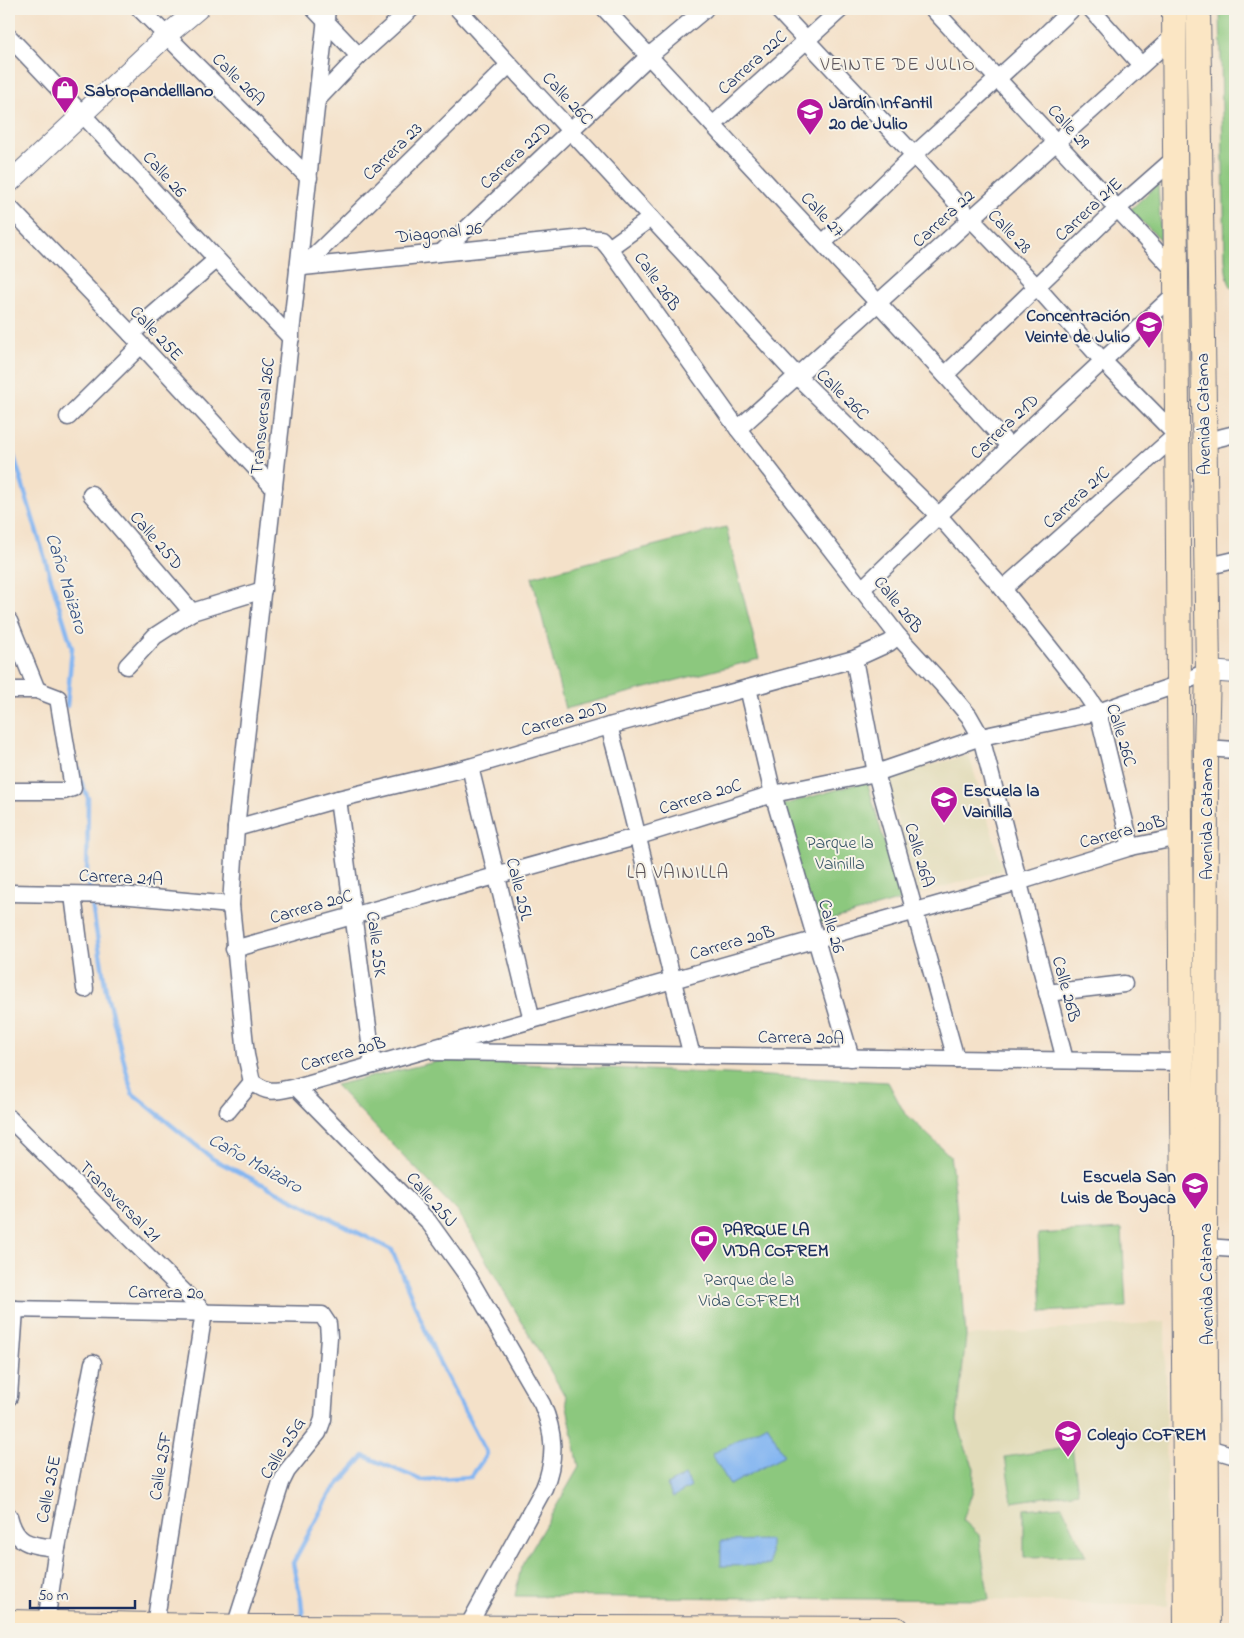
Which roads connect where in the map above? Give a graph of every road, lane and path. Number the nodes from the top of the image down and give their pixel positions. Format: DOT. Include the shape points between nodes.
graph roads {
  1 [pos="140,9"];
  2 [pos="198,9"];
  3 [pos="314,9"];
  4 [pos="410,9"];
  5 [pos="458,9"];
  6 [pos="606,9"];
  7 [pos="705,9"];
  8 [pos="777,9"];
  9 [pos="841,9"];
  10 [pos="933,9"];
  11 [pos="1072,9"];
  12 [pos="1090,9"];
  13 [pos="1174,9"];
  14 [pos="1198,9"];
  15 [pos="327,14"];
  16 [pos="167,35"];
  17 [pos="1174,36"];
  18 [pos="9,37"];
  19 [pos="806,40"];
  20 [pos="359,56"];
  21 [pos="649,56"];
  22 [pos="510,65"];
  23 [pos="1142,65"];
  24 [pos="999,78"];
  25 [pos="317,100"];
  26 [pos="83,113"];
  27 [pos="713,125"];
  28 [pos="571,131"];
  29 [pos="1056,142"];
  30 [pos="914,155"];
  31 [pos="1175,158"];
  32 [pos="309,178"];
  33 [pos="9,183"];
  34 [pos="9,207"];
  35 [pos="1118,209"];
  36 [pos="651,218"];
  37 [pos="971,219"];
  38 [pos="585,238"];
  39 [pos="822,243"];
  40 [pos="610,248"];
  41 [pos="442,251"];
  42 [pos="216,260"];
  43 [pos="301,268"];
  44 [pos="1175,283"];
  45 [pos="1036,286"];
  46 [pos="877,304"];
  47 [pos="291,338"];
  48 [pos="136,339"];
  49 [pos="1103,361"];
  50 [pos="945,375"];
  51 [pos="797,376"];
  52 [pos="68,418"];
  53 [pos="738,429"];
  54 [pos="1235,434"];
  55 [pos="1176,435"];
  56 [pos="1203,442"];
  57 [pos="1010,448"];
  58 [pos="274,488"];
  59 [pos="91,494"];
  60 [pos="938,515"];
  61 [pos="1235,560"];
  62 [pos="1205,567"];
  63 [pos="263,590"];
  64 [pos="861,590"];
  65 [pos="1003,590"];
  66 [pos="192,612"];
  67 [pos="9,621"];
  68 [pos="898,636"];
  69 [pos="854,659"];
  70 [pos="127,666"];
  71 [pos="1208,672"];
  72 [pos="1235,673"];
  73 [pos="1179,684"];
  74 [pos="748,688"];
  75 [pos="9,690"];
  76 [pos="37,690"];
  77 [pos="1098,712"];
  78 [pos="609,726"];
  79 [pos="980,737"];
  80 [pos="1206,748"];
  81 [pos="1235,750"];
  82 [pos="470,767"];
  83 [pos="876,773"];
  84 [pos="9,792"];
  85 [pos="773,794"];
  86 [pos="338,799"];
  87 [pos="236,828"];
  88 [pos="639,836"];
  89 [pos="1180,836"];
  90 [pos="1131,847"];
  91 [pos="496,877"];
  92 [pos="1018,882"];
  93 [pos="9,893"];
  94 [pos="78,895"];
  95 [pos="231,905"];
  96 [pos="915,911"];
  97 [pos="353,915"];
  98 [pos="815,940"];
  99 [pos="234,949"];
  100 [pos="672,980"];
  101 [pos="1124,984"];
  102 [pos="85,989"];
  103 [pos="1047,993"];
  104 [pos="532,1020"];
  105 [pos="419,1052"];
  106 [pos="692,1056"];
  107 [pos="850,1058"];
  108 [pos="956,1059"];
  109 [pos="1065,1060"];
  110 [pos="1182,1062"];
  111 [pos="373,1065"];
  112 [pos="252,1082"];
  113 [pos="296,1086"];
  114 [pos="228,1111"];
  115 [pos="9,1118"];
  116 [pos="1205,1247"];
  117 [pos="1235,1249"];
  118 [pos="12,1309"];
  119 [pos="204,1312"];
  120 [pos="322,1315"];
  121 [pos="93,1363"];
  122 [pos="9,1397"];
  123 [pos="1208,1448"];
  124 [pos="1235,1456"];
  125 [pos="9,1516"];
  126 [pos="57,1548"];
  127 [pos="9,1622"];
  128 [pos="46,1622"];
  129 [pos="155,1625"];
  130 [pos="234,1627"];
  131 [pos="467,1628"];
  132 [pos="896,1629"];
  133 [pos="1186,1629"];
  134 [pos="1208,1629"];
  1 -- 16 [label="street, Calle 26A"];
  2 -- 16 [label="street"];
  3 -- 15 [label="street"];
  4 -- 20 [label="street"];
  5 -- 22 [label="street, Calle 26C"];
  6 -- 21 [label="street, Calle 27"];
  7 -- 21 [label="street, Carrera 22D"];
  8 -- 19 [label="street, Calle 28"];
  9 -- 19 [label="street, Carrera 22C"];
  10 -- 24 [label="street, Calle 29"];
  11 -- 24 [label="street"];
  12 -- 23 [label="street"];
  13 -- 17 [label="main road, Avenida Catama"];
  14 -- 56 [label="main road, Avenida Catama"];
  15 -- 20 [label="street"];
  15 -- 25 [label="street, Transversal 26C"];
  16 -- 26 [label="street"];
  16 -- 32 [label="street, Calle 26A"];
  17 -- 23 [label="street, Carrera 22"];
  17 -- 31 [label="main road, Avenida Catama"];
  18 -- 26 [label="street, Calle 26"];
  19 -- 27 [label="street, Carrera 22C"];
  19 -- 30 [label="street, Calle 28"];
  20 -- 25 [label="street"];
  21 -- 27 [label="street, Calle 27"];
  21 -- 28 [label="street, Carrera 22D"];
  22 -- 28 [label="street, Calle 26C"];
  22 -- 43 [label="street, Carrera 23"];
  23 -- 29 [label="street, Carrera 22"];
  24 -- 29 [label="street, Calle 29"];
  24 -- 30 [label="street"];
  25 -- 32 [label="street, Transversal 26C"];
  26 -- 33 [label="street"];
  26 -- 42 [label="street, Calle 26"];
  27 -- 39 [label="street, Calle 27"];
  28 -- 36 [label="street, Calle 26C"];
  28 -- 41 [label="street, Carrera 22D"];
  29 -- 35 [label="street, Calle 29"];
  29 -- 37 [label="street, Carrera 22"];
  30 -- 37 [label="street, Calle 28"];
  30 -- 39 [label="street"];
  31 -- 35 [label="street, Carrera 21E"];
  31 -- 44 [label="main road, Avenida Catama"];
  32 -- 43 [label="street, Transversal 26C"];
  34 -- 48 [label="street, Calle 25E"];
  35 -- 44 [label="street, Calle 29"];
  35 -- 45 [label="street, Carrera 21E"];
  36 -- 40 [label="street"];
  36 -- 51 [label="street, Calle 26C"];
  37 -- 45 [label="street, Calle 28"];
  37 -- 46 [label="street, Carrera 22"];
  38 -- 40 [label="street, Calle 26B" via="601,239"];
  38 -- 41 [label="street, Diagonal 26"];
  39 -- 46 [label="street, Calle 27"];
  40 -- 53 [label="street, Calle 26B"];
  41 -- 43 [label="street, Diagonal 26"];
  42 -- 47 [label="street, Calle 26"];
  42 -- 48 [label="street"];
  43 -- 47 [label="street, Transversal 26C"];
  44 -- 49 [label="street, Carrera 21D"];
  44 -- 55 [label="main road, Avenida Catama"];
  45 -- 49 [label="street, Calle 28"];
  45 -- 50 [label="street, Carrera 21E"];
  46 -- 50 [label="street, Calle 27"];
  46 -- 51 [label="street, Carrera 22"];
  47 -- 58 [label="street, Transversal 26C"];
  48 -- 52 [label="street"];
  48 -- 58 [label="street, Calle 25E"];
  49 -- 55 [label="street, Calle 28"];
  49 -- 57 [label="street, Carrera 21D"];
  50 -- 57 [label="street, Calle 27"];
  51 -- 53 [label="street, Carrera 22"];
  51 -- 60 [label="street, Calle 26C"];
  53 -- 64 [label="street, Calle 26B"];
  54 -- 56 [label="street"];
  55 -- 65 [label="street, Carrera 21C"];
  55 -- 73 [label="main road, Avenida Catama"];
  56 -- 62 [label="main road, Avenida Catama"];
  57 -- 60 [label="street, Carrera 21D"];
  58 -- 63 [label="street, Transversal 26C"];
  59 -- 66 [label="street, Calle 25D"];
  60 -- 64 [label="street, Carrera 21D"];
  60 -- 65 [label="street, Calle 26C"];
  61 -- 62 [label="street"];
  62 -- 71 [label="main road, Avenida Catama"];
  63 -- 66 [label="street"];
  63 -- 87 [label="street, Transversal 26C"];
  64 -- 68 [label="street, Calle 26B"];
  65 -- 77 [label="street, Calle 26C"];
  66 -- 70 [label="street" via="155,636"];
  67 -- 76 [label="street"];
  68 -- 69 [label="street, Carrera 20D"];
  68 -- 79 [label="street, Calle 26B" via="953,697"];
  69 -- 74 [label="street, Carrera 20D"];
  69 -- 83 [label="street, Calle 26A"];
  71 -- 72 [label="street"];
  71 -- 73 [label="street, Carrera 20C"];
  71 -- 80 [label="main road, Avenida Catama"];
  73 -- 77 [label="street, Carrera 20C"];
  73 -- 89 [label="main road, Avenida Catama"];
  74 -- 78 [label="street, Carrera 20D"];
  74 -- 85 [label="street, Calle 26"];
  75 -- 76 [label="street"];
  76 -- 84 [label="street" via="58,698 73,788"];
  77 -- 79 [label="street, Carrera 20C"];
  77 -- 90 [label="street, Calle 26C"];
  78 -- 82 [label="street, Carrera 20D"];
  78 -- 88 [label="street"];
  79 -- 83 [label="street, Carrera 20C"];
  79 -- 92 [label="street, Calle 26B"];
  80 -- 81 [label="street"];
  80 -- 116 [label="main road, Avenida Catama"];
  82 -- 86 [label="street, Carrera 20D"];
  82 -- 91 [label="street, Calle 25L"];
  83 -- 85 [label="street, Carrera 20C"];
  83 -- 96 [label="street, Calle 26A"];
  85 -- 88 [label="street, Carrera 20C"];
  85 -- 98 [label="street, Calle 26"];
  86 -- 87 [label="street, Carrera 20D"];
  86 -- 97 [label="street, Calle 25K"];
  87 -- 95 [label="street"];
  88 -- 91 [label="street, Carrera 20C"];
  88 -- 100 [label="street"];
  89 -- 90 [label="street, Carrera 20B"];
  89 -- 110 [label="main road, Avenida Catama"];
  90 -- 92 [label="street, Carrera 20B"];
  91 -- 97 [label="street, Carrera 20C"];
  91 -- 104 [label="street, Calle 25L"];
  92 -- 96 [label="street, Carrera 20B"];
  92 -- 103 [label="street, Calle 26B"];
  93 -- 94 [label="street, Carrera 21A"];
  94 -- 95 [label="street, Carrera 21A"];
  94 -- 102 [label="street"];
  95 -- 99 [label="street"];
  96 -- 98 [label="street, Carrera 20B"];
  96 -- 108 [label="street, Calle 26A"];
  97 -- 99 [label="street, Carrera 20C"];
  97 -- 111 [label="street, Calle 25K"];
  98 -- 100 [label="street, Carrera 20B"];
  98 -- 107 [label="street, Calle 26"];
  99 -- 112 [label="street"];
  100 -- 104 [label="street, Carrera 20B"];
  100 -- 106 [label="street"];
  101 -- 103 [label="street"];
  103 -- 109 [label="street, Calle 26B"];
  104 -- 105 [label="street, Carrera 20B"];
  105 -- 106 [label="street, Carrera 20A"];
  105 -- 111 [label="street, Carrera 20B"];
  106 -- 107 [label="street, Carrera 20A"];
  107 -- 108 [label="street, Carrera 20A"];
  108 -- 109 [label="street, Carrera 20A"];
  109 -- 110 [label="street, Carrera 20A"];
  110 -- 133 [label="main road, Avenida Catama"];
  111 -- 113 [label="street, Carrera 20B"];
  112 -- 113 [label="street" via="270,1092"];
  112 -- 114 [label="street"];
  113 -- 131 [label="street, Calle 25J" via="428,1221 469,1278 542,1404 552,1429 553,1453 544,1488"];
  115 -- 119 [label="street, Transversal 21"];
  116 -- 117 [label="street"];
  116 -- 123 [label="main road, Avenida Catama"];
  118 -- 119 [label="street, Carrera 20"];
  118 -- 122 [label="street"];
  119 -- 120 [label="street, Carrera 20"];
  119 -- 129 [label="street, Calle 25F"];
  120 -- 130 [label="street, Calle 25G" via="328,1324 329,1337 323,1419 318,1433 281,1483"];
  121 -- 126 [label="street, Calle 25E"];
  123 -- 124 [label="street"];
  123 -- 134 [label="main road, Avenida Catama"];
  125 -- 126 [label="street" via="20,1540 32,1546"];
  126 -- 128 [label="street, Calle 25E"];
  127 -- 128 [label="main road"];
  128 -- 129 [label="main road"];
  129 -- 130 [label="main road"];
  130 -- 131 [label="main road"];
  131 -- 132 [label="main road"];
}
